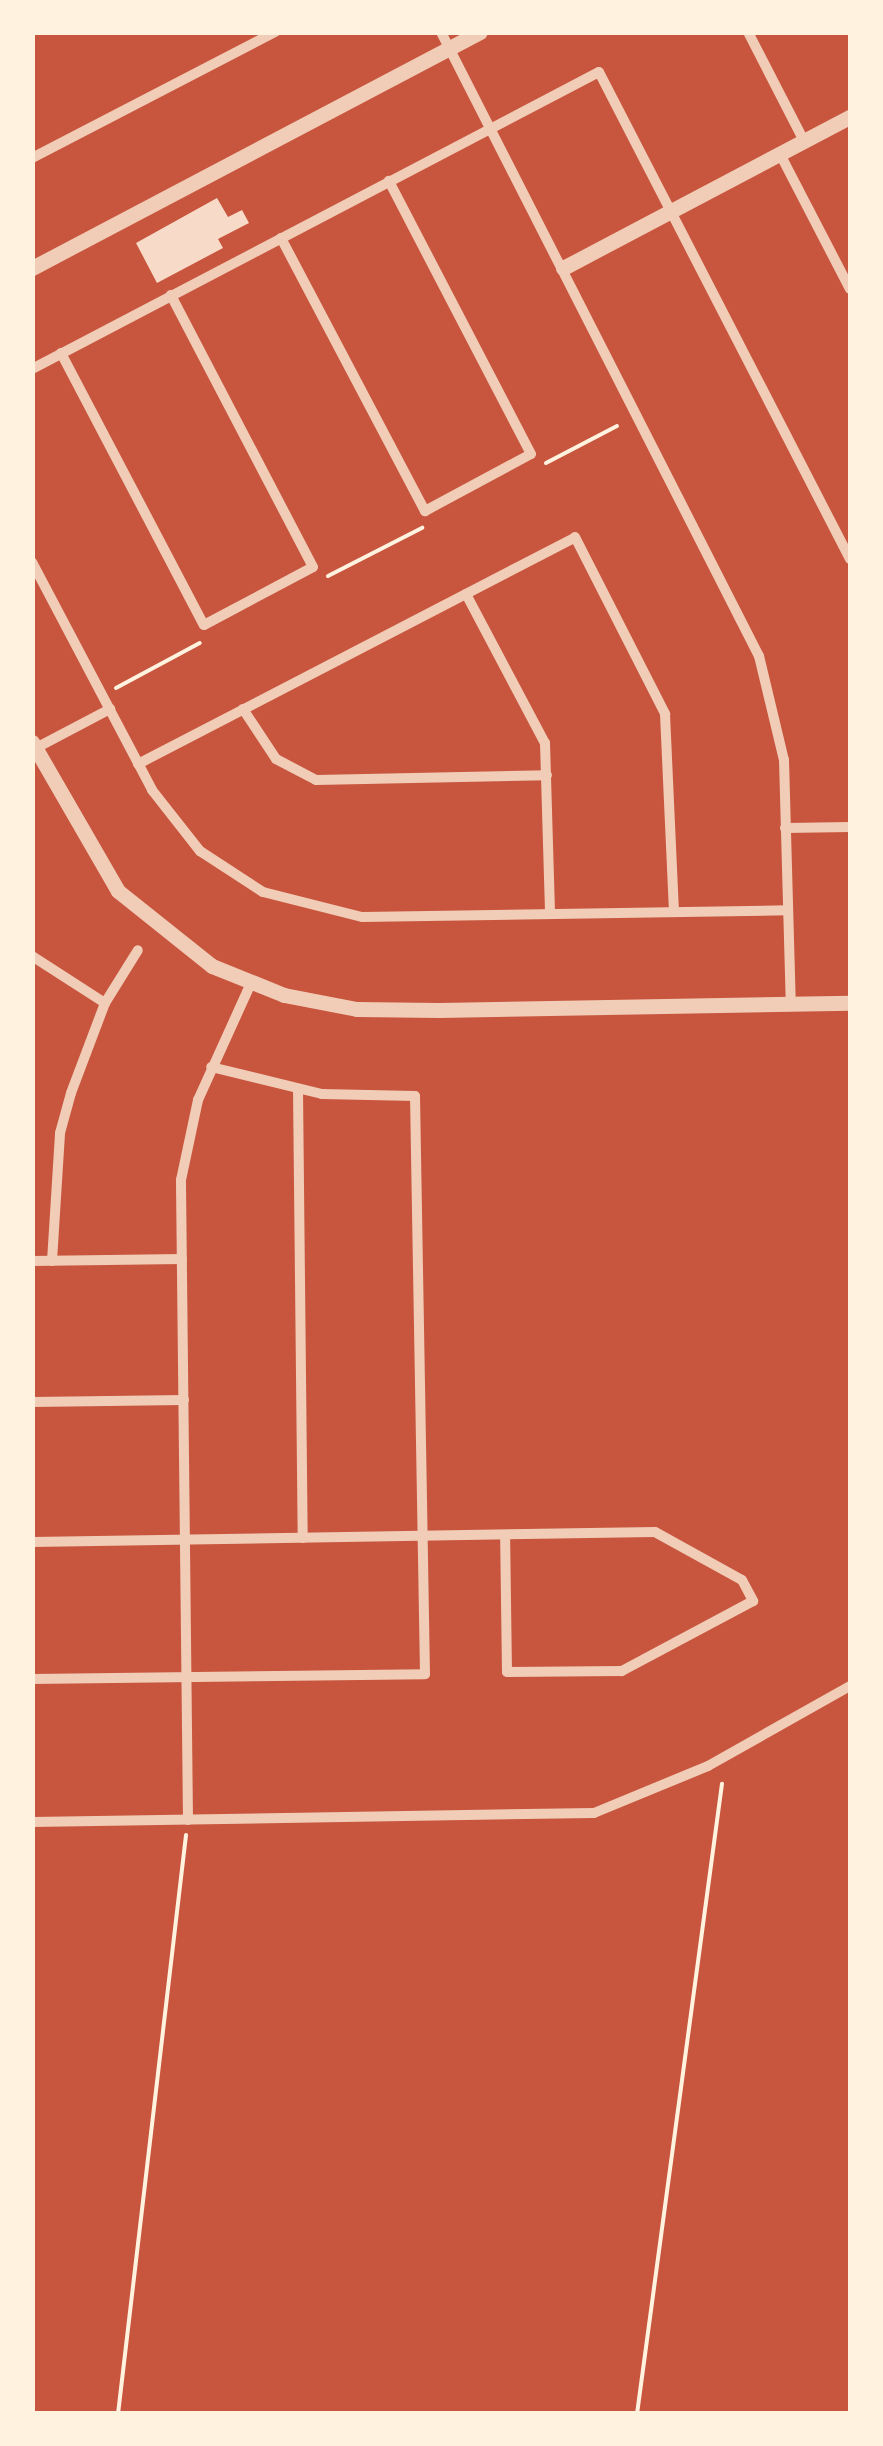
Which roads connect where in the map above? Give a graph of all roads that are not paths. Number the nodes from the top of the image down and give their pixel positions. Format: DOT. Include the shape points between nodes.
graph roads {
  1 [pos="275,32"];
  2 [pos="441,32"];
  3 [pos="480,32"];
  4 [pos="748,32"];
  5 [pos="450,49"];
  6 [pos="850,117"];
  7 [pos="492,130"];
  8 [pos="804,141"];
  9 [pos="780,154"];
  10 [pos="32,158"];
  11 [pos="389,181"];
  12 [pos="671,211"];
  13 [pos="281,238"];
  14 [pos="32,268"];
  15 [pos="562,268"];
  16 [pos="850,288"];
  17 [pos="172,295"];
  18 [pos="62,352"];
  19 [pos="32,369"];
  20 [pos="850,558"];
  21 [pos="32,562"];
  22 [pos="466,594"];
  23 [pos="110,710"];
  24 [pos="244,710"];
  25 [pos="34,745"];
  26 [pos="138,764"];
  27 [pos="547,776"];
  28 [pos="785,828"];
  29 [pos="850,828"];
  30 [pos="788,910"];
  31 [pos="674,912"];
  32 [pos="550,914"];
  33 [pos="138,950"];
  34 [pos="32,956"];
  35 [pos="252,983"];
  36 [pos="105,1002"];
  37 [pos="850,1003"];
  38 [pos="790,1004"];
  39 [pos="212,1067"];
  40 [pos="298,1089"];
  41 [pos="182,1259"];
  42 [pos="32,1261"];
  43 [pos="52,1261"];
  44 [pos="184,1400"];
  45 [pos="32,1402"];
  46 [pos="506,1534"];
  47 [pos="423,1536"];
  48 [pos="304,1538"];
  49 [pos="185,1539"];
  50 [pos="32,1542"];
  51 [pos="186,1677"];
  52 [pos="32,1679"];
  53 [pos="850,1686"];
  54 [pos="188,1820"];
  55 [pos="32,1822"];
  1 -- 10 [label="street"];
  2 -- 5 [label="street"];
  3 -- 5 [label="street"];
  4 -- 8 [label="street"];
  5 -- 7 [label="street"];
  5 -- 14 [label="street"];
  6 -- 8 [label="street"];
  7 -- 11 [label="street"];
  7 -- 12 [label="street" via="599,72"];
  7 -- 15 [label="street"];
  8 -- 9 [label="street"];
  9 -- 12 [label="street"];
  9 -- 16 [label="street"];
  11 -- 13 [label="street"];
  11 -- 13 [label="street" via="532,454 424,510"];
  12 -- 15 [label="street"];
  12 -- 20 [label="street"];
  13 -- 17 [label="street"];
  15 -- 28 [label="street" via="760,656 778,724"];
  17 -- 18 [label="street"];
  17 -- 18 [label="street" via="313,567 204,625"];
  18 -- 19 [label="street"];
  21 -- 23 [label="street"];
  22 -- 24 [label="street"];
  22 -- 27 [label="street" via="545,743"];
  22 -- 31 [label="street" via="575,537 665,714"];
  23 -- 25 [label="street"];
  23 -- 26 [label="street"];
  24 -- 26 [label="street"];
  24 -- 27 [label="street" via="276,759 316,780"];
  25 -- 35 [label="street" via="118,891 212,966"];
  26 -- 32 [label="street" via="200,851 296,905 362,917"];
  27 -- 32 [label="street"];
  28 -- 29 [label="street"];
  28 -- 30 [label="street"];
  30 -- 31 [label="street"];
  30 -- 38 [label="street"];
  31 -- 32 [label="street"];
  33 -- 36 [label="street"];
  34 -- 36 [label="street"];
  35 -- 38 [label="street" via="357,1009"];
  35 -- 39 [label="street"];
  36 -- 43 [label="street" via="60,1133"];
  37 -- 38 [label="street"];
  39 -- 40 [label="street"];
  39 -- 41 [label="street" via="184,1152"];
  40 -- 47 [label="street" via="415,1096"];
  40 -- 48 [label="street"];
  41 -- 43 [label="street"];
  41 -- 44 [label="street"];
  42 -- 43 [label="street"];
  44 -- 45 [label="street"];
  44 -- 49 [label="street"];
  46 -- 46 [label="street" via="656,1532 742,1580 753,1601 622,1671 507,1672"];
  46 -- 47 [label="street"];
  47 -- 48 [label="street"];
  47 -- 51 [label="street" via="425,1674"];
  48 -- 49 [label="street"];
  49 -- 50 [label="street"];
  49 -- 51 [label="street"];
  51 -- 52 [label="street"];
  51 -- 54 [label="street"];
  53 -- 54 [label="street" via="708,1766 612,1810"];
  54 -- 55 [label="street"];
}
